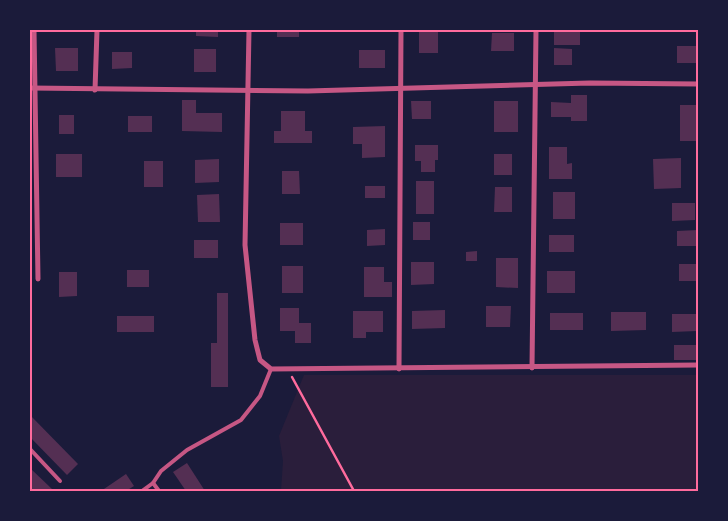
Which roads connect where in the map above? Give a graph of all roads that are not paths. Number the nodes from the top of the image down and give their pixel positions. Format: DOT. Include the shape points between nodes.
graph roads {
  1 [pos="34,30"];
  2 [pos="97,30"];
  3 [pos="250,30"];
  4 [pos="401,30"];
  5 [pos="536,30"];
  6 [pos="536,84"];
  7 [pos="698,84"];
  8 [pos="401,88"];
  9 [pos="33,89"];
  10 [pos="95,90"];
  11 [pos="250,91"];
  12 [pos="38,279"];
  13 [pos="698,364"];
  14 [pos="532,368"];
  15 [pos="271,369"];
  16 [pos="399,369"];
  17 [pos="30,450"];
  18 [pos="60,481"];
  19 [pos="153,483"];
  20 [pos="142,491"];
  21 [pos="159,491"];
  1 -- 9 [label="street"];
  2 -- 10 [label="street"];
  3 -- 11 [label="street"];
  4 -- 8 [label="street"];
  5 -- 6 [label="street"];
  6 -- 7 [label="street"];
  6 -- 8 [label="street"];
  6 -- 14 [label="street"];
  8 -- 11 [label="street"];
  8 -- 16 [label="street"];
  9 -- 10 [label="street"];
  9 -- 12 [label="street"];
  10 -- 11 [label="street"];
  11 -- 15 [label="street" via="245,245 255,340 260,360"];
  13 -- 14 [label="street"];
  14 -- 16 [label="street"];
  15 -- 16 [label="street"];
  15 -- 19 [label="lane" via="260,396 242,420 187,450 161,471"];
  17 -- 18 [label="lane"];
  19 -- 20 [label="lane"];
  19 -- 21 [label="lane"];
}
